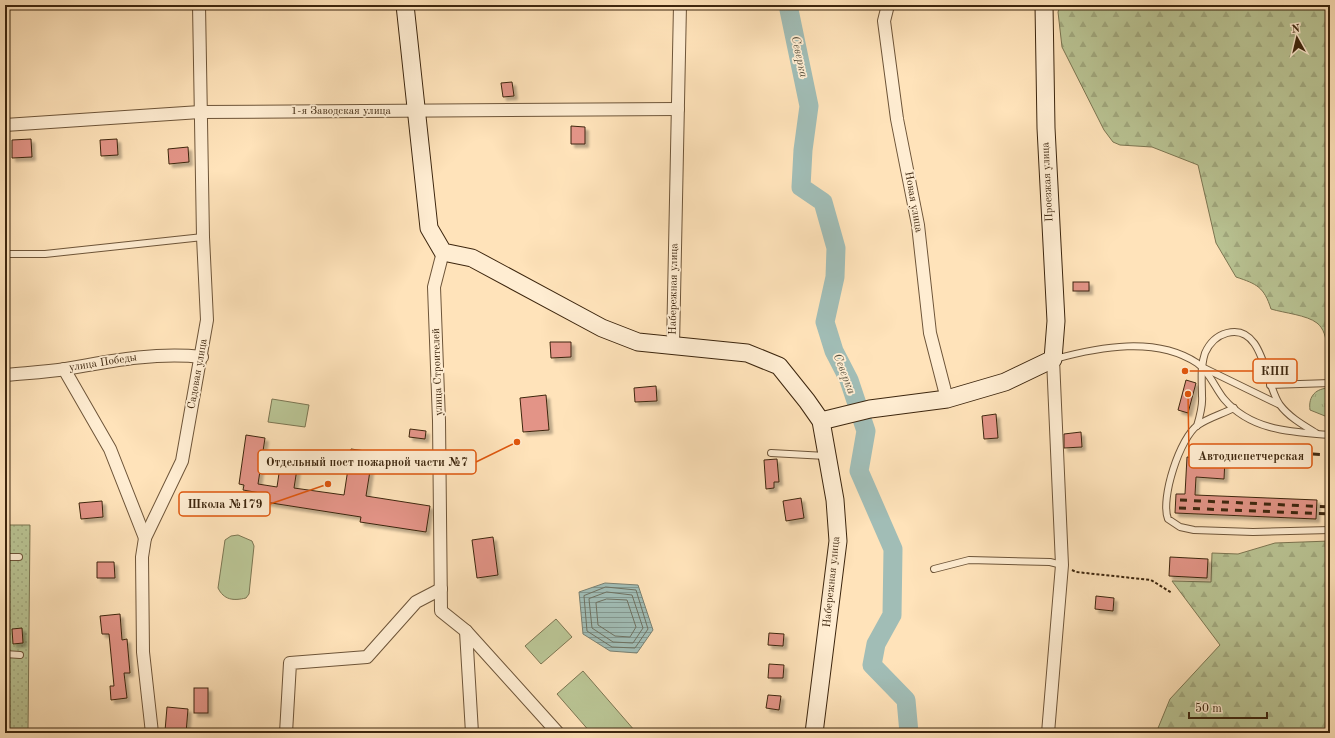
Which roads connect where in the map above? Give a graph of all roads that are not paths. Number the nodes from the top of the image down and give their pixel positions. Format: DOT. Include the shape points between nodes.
graph roads {
  1 [pos="199,5"];
  2 [pos="405,5"];
  3 [pos="680,5"];
  4 [pos="888,5"];
  5 [pos="1044,5"];
  6 [pos="678,109"];
  7 [pos="416,110"];
  8 [pos="200,112"];
  9 [pos="5,125"];
  10 [pos="203,237"];
  11 [pos="443,252"];
  12 [pos="5,254"];
  13 [pos="674,346"];
  14 [pos="202,357"];
  15 [pos="1053,359"];
  16 [pos="1202,367"];
  17 [pos="64,369"];
  18 [pos="5,374"];
  19 [pos="1330,383"];
  20 [pos="1270,385"];
  21 [pos="947,399"];
  22 [pos="1279,404"];
  23 [pos="1234,408"];
  24 [pos="821,421"];
  25 [pos="1197,426"];
  26 [pos="1318,434"];
  27 [pos="1330,436"];
  28 [pos="771,453"];
  29 [pos="827,456"];
  30 [pos="1330,530"];
  31 [pos="145,538"];
  32 [pos="5,557"];
  33 [pos="19,557"];
  34 [pos="1062,565"];
  35 [pos="934,569"];
  36 [pos="441,589"];
  37 [pos="466,631"];
  38 [pos="5,654"];
  39 [pos="20,655"];
  40 [pos="496,664"];
  41 [pos="508,668"];
  42 [pos="152,733"];
  43 [pos="286,733"];
  44 [pos="472,733"];
  45 [pos="558,733"];
  46 [pos="814,733"];
  47 [pos="1048,733"];
  1 -- 8 [label="street, Садовая улица"];
  2 -- 7 [label="street"];
  3 -- 6 [label="street, Набережная улица"];
  4 -- 21 [label="street, Новая улица" via="884,21 897,119 918,225 930,333"];
  5 -- 15 [label="street, Проезжая улица" via="1046,128 1056,321"];
  6 -- 7 [label="street, 1-я Заводская улица"];
  6 -- 13 [label="street, Набережная улица"];
  7 -- 8 [label="street, 1-я Заводская улица"];
  7 -- 11 [label="street" via="429,228"];
  8 -- 9 [label="street, 1-я Заводская улица"];
  8 -- 10 [label="street, Садовая улица"];
  10 -- 12 [label="lane" via="45,254"];
  10 -- 14 [label="street, Садовая улица" via="207,320"];
  11 -- 13 [label="street" via="472,258 602,328 638,342"];
  11 -- 36 [label="street, улица Строителей" via="434,287"];
  13 -- 24 [label="street, Набережная улица" via="747,353 779,366"];
  14 -- 17 [label="street, улица Победы" via="177,354 118,358"];
  14 -- 31 [label="street, Садовая улица" via="182,461"];
  15 -- 16 [label="lane" via="1098,349 1142,348 1171,352"];
  15 -- 21 [label="street" via="1005,382"];
  15 -- 34 [label="street"];
  16 -- 20 [label="lane" via="1206,352 1213,341 1223,334 1236,332 1250,340 1259,351"];
  16 -- 22 [label="lane"];
  16 -- 23 [label="lane"];
  16 -- 25 [label="lane" via="1202,404"];
  17 -- 18 [label="street, улица Победы"];
  17 -- 31 [label="street" via="110,449"];
  19 -- 20 [label="lane"];
  20 -- 22 [label="lane"];
  21 -- 24 [label="street" via="870,409"];
  22 -- 26 [label="lane" via="1296,420"];
  23 -- 25 [label="lane"];
  23 -- 26 [label="lane" via="1256,423 1272,429"];
  24 -- 29 [label="street, Набережная улица"];
  25 -- 30 [label="lane" via="1180,451 1172,474 1166,501 1166,514 1171,522 1194,530"];
  26 -- 27 [label="lane"];
  28 -- 29 [label="lane"];
  29 -- 46 [label="street, Набережная улица" via="835,500 838,541"];
  31 -- 42 [label="street, Садовая улица" via="142,557 143,652"];
  32 -- 33 [label="lane"];
  34 -- 35 [label="lane" via="1050,562 969,560"];
  34 -- 47 [label="street"];
  36 -- 37 [label="street, улица Строителей" via="441,611"];
  36 -- 43 [label="street" via="416,602 367,657 290,662"];
  37 -- 40 [label="street"];
  37 -- 44 [label="street"];
  38 -- 39 [label="lane"];
  40 -- 41 [label="lane"];
  40 -- 45 [label="street"];
}
